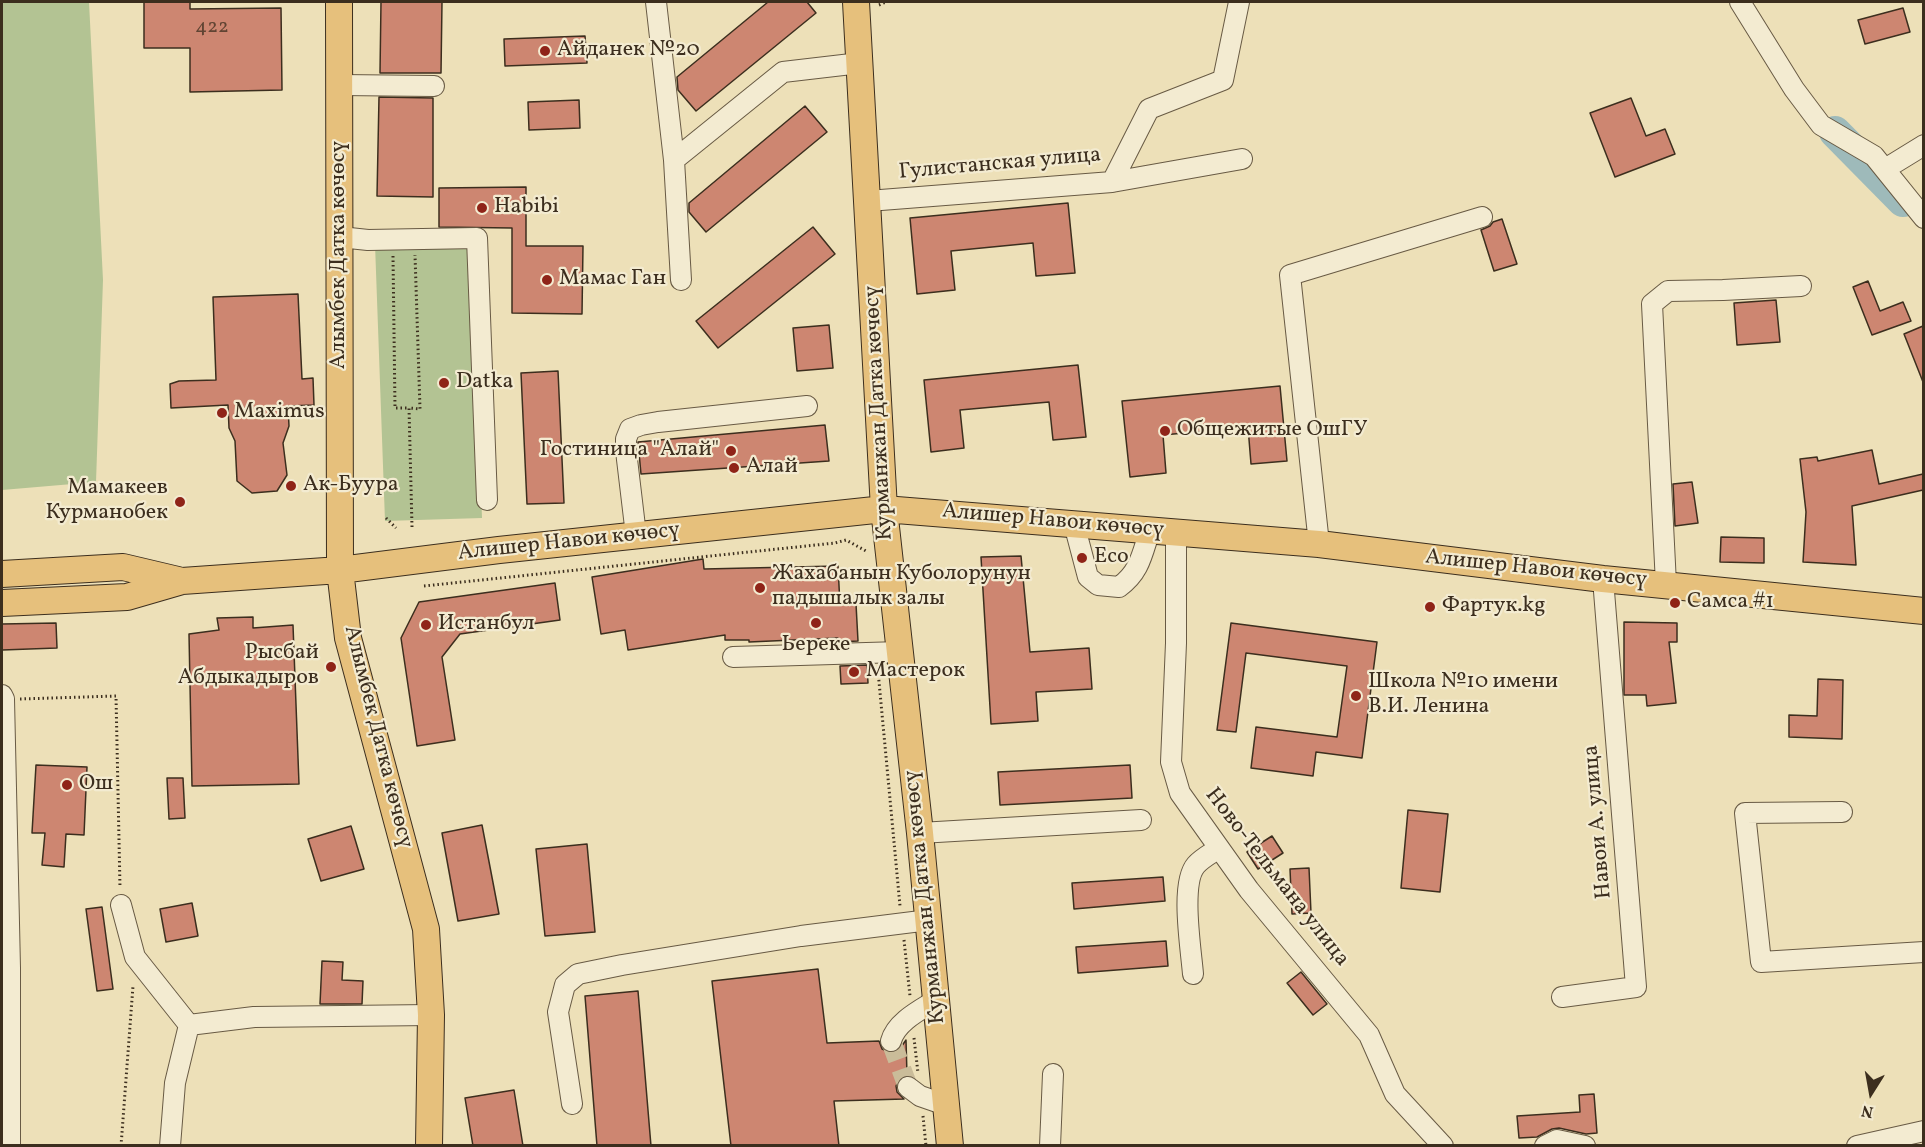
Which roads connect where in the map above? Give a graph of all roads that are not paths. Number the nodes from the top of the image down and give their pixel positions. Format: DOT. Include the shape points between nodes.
graph roads {
  1 [pos="339,2"];
  2 [pos="656,2"];
  3 [pos="1239,2"];
  4 [pos="1740,2"];
  5 [pos="868,3"];
  6 [pos="860,63"];
  7 [pos="340,85"];
  8 [pos="434,86"];
  9 [pos="1923,145"];
  10 [pos="1242,159"];
  11 [pos="674,160"];
  12 [pos="1886,169"];
  13 [pos="1112,182"];
  14 [pos="868,201"];
  15 [pos="1482,216"];
  16 [pos="1923,218"];
  17 [pos="340,237"];
  18 [pos="681,280"];
  19 [pos="1801,286"];
  20 [pos="807,406"];
  21 [pos="487,500"];
  22 [pos="884,509"];
  23 [pos="1074,524"];
  24 [pos="1150,530"];
  25 [pos="1176,532"];
  26 [pos="636,535"];
  27 [pos="1319,544"];
  28 [pos="340,570"];
  29 [pos="2,574"];
  30 [pos="1603,579"];
  31 [pos="182,581"];
  32 [pos="1666,584"];
  33 [pos="2,603"];
  34 [pos="1923,611"];
  35 [pos="888,652"];
  36 [pos="733,657"];
  37 [pos="3,697"];
  38 [pos="1842,812"];
  39 [pos="1141,820"];
  40 [pos="920,833"];
  41 [pos="1219,848"];
  42 [pos="121,905"];
  43 [pos="929,920"];
  44 [pos="1923,952"];
  45 [pos="1193,974"];
  46 [pos="1562,997"];
  47 [pos="936,1000"];
  48 [pos="431,1015"];
  49 [pos="189,1025"];
  50 [pos="891,1041"];
  51 [pos="1053,1074"];
  52 [pos="914,1091"];
  53 [pos="572,1104"];
  54 [pos="946,1104"];
  55 [pos="1923,1131"];
  56 [pos="10,1146"];
  57 [pos="170,1146"];
  58 [pos="429,1146"];
  59 [pos="950,1146"];
  60 [pos="1050,1146"];
  61 [pos="1443,1146"];
  62 [pos="1545,1146"];
  63 [pos="1586,1146"];
  64 [pos="1857,1146"];
  1 -- 7 [label="main road, Алымбек Датка көчөсү"];
  2 -- 11 [label="street"];
  3 -- 13 [label="street, Гулистанская улица" via="1223,80 1149,110"];
  4 -- 12 [label="street" via="1821,125 1874,156"];
  5 -- 6 [label="main road, Курманжан Датка көчөсү"];
  6 -- 11 [label="street" via="783,72"];
  6 -- 14 [label="main road, Курманжан Датка көчөсү"];
  7 -- 8 [label="street"];
  7 -- 17 [label="main road, Алымбек Датка көчөсү"];
  9 -- 12 [label="street"];
  10 -- 13 [label="street"];
  11 -- 18 [label="street"];
  12 -- 16 [label="street"];
  13 -- 14 [label="street, Гулистанская улица"];
  14 -- 22 [label="main road, Курманжан Датка көчөсү"];
  15 -- 27 [label="street" via="1290,275"];
  17 -- 21 [label="street" via="477,238"];
  17 -- 28 [label="main road, Алымбек Датка көчөсү"];
  19 -- 32 [label="street" via="1668,291 1652,304"];
  20 -- 26 [label="street" via="658,422 630,429 626,451"];
  22 -- 23 [label="main road, Алишер Навои көчөсү"];
  22 -- 26 [label="main road, Алишер Навои көчөсү"];
  22 -- 35 [label="main road, Курманжан Датка көчөсү"];
  23 -- 24 [label="main road, Алишер Навои көчөсү"];
  23 -- 24 [label="street" via="1088,577 1098,585 1119,587 1137,569"];
  24 -- 25 [label="main road, Алишер Навои көчөсү"];
  25 -- 27 [label="main road, Алишер Навои көчөсү"];
  25 -- 41 [label="street, Ново-Тельмана улица" via="1171,762 1180,793"];
  26 -- 28 [label="main road, Алишер Навои көчөсү"];
  27 -- 30 [label="main road, Алишер Навои көчөсү"];
  28 -- 31 [label="main road, Алишер Навои көчөсү"];
  28 -- 48 [label="main road, Алымбек Датка көчөсү" via="348,638 426,929"];
  29 -- 31 [label="main road, Алишер Навои көчөсү" via="123,567"];
  30 -- 32 [label="main road, Алишер Навои көчөсү"];
  30 -- 46 [label="street, Навои А. улица" via="1636,987"];
  31 -- 33 [label="main road, Алишер Навои көчөсү" via="128,597"];
  32 -- 34 [label="main road, Алишер Навои көчөсү"];
  35 -- 36 [label="street"];
  35 -- 40 [label="main road, Курманжан Датка көчөсү"];
  37 -- 56 [label="street"];
  38 -- 44 [label="street" via="1745,813 1761,962"];
  39 -- 40 [label="street"];
  40 -- 43 [label="main road, Курманжан Датка көчөсү"];
  41 -- 45 [label="street" via="1196,865 1188,882"];
  41 -- 61 [label="street, Ново-Тельмана улица" via="1369,1035 1395,1094"];
  42 -- 49 [label="street" via="135,957"];
  43 -- 47 [label="main road, Курманжан Датка көчөсү"];
  43 -- 53 [label="street" via="790,938 578,974 565,985 558,1012"];
  47 -- 50 [label="street" via="894,1032"];
  47 -- 54 [label="main road, Курманжан Датка көчөсү"];
  48 -- 49 [label="street" via="254,1017"];
  48 -- 58 [label="main road, Алымбек Датка көчөсү"];
  49 -- 57 [label="street" via="175,1083"];
  51 -- 60 [label="street"];
  52 -- 54 [label="street"];
  54 -- 59 [label="main road, Курманжан Датка көчөсү"];
  55 -- 64 [label="street"];
  62 -- 63 [label="street" via="1557,1140"];
}
